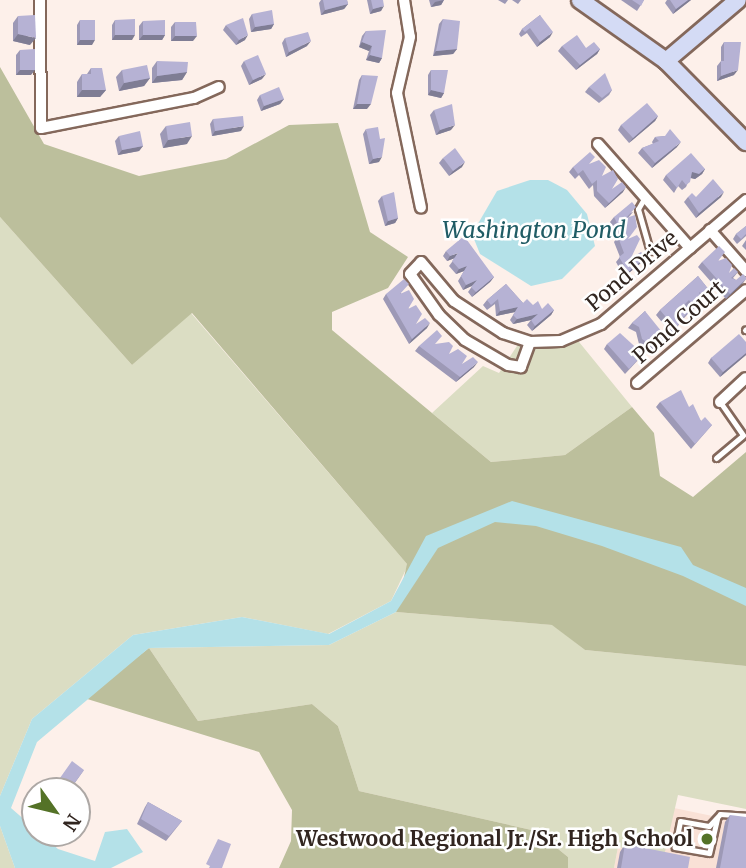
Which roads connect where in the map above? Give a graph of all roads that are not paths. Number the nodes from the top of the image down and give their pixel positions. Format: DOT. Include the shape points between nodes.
graph roads {
  1 [pos="40,0"];
  2 [pos="404,0"];
  3 [pos="580,0"];
  4 [pos="738,0"];
  5 [pos="666,61"];
  6 [pos="219,86"];
  7 [pos="746,142"];
  8 [pos="598,144"];
  9 [pos="645,197"];
  10 [pos="746,200"];
  11 [pos="421,208"];
  12 [pos="710,230"];
  13 [pos="690,248"];
  14 [pos="650,251"];
  15 [pos="746,271"];
  16 [pos="746,290"];
  17 [pos="530,342"];
  18 [pos="746,378"];
  19 [pos="637,383"];
  20 [pos="720,402"];
  21 [pos="716,458"];
  22 [pos="746,816"];
  23 [pos="717,819"];
  1 -- 6 [label="street" via="41,128 194,98"];
  2 -- 11 [label="street" via="409,48 397,93"];
  3 -- 5 [label="main road"];
  4 -- 5 [label="main road"];
  5 -- 7 [label="main road"];
  8 -- 9 [label="street"];
  9 -- 13 [label="street"];
  9 -- 14 [label="lane" via="638,209"];
  10 -- 12 [label="street, Pond Drive"];
  12 -- 13 [label="street, Pond Drive"];
  12 -- 15 [label="street, Pond Court"];
  13 -- 17 [label="street, Pond Drive" via="587,332 561,341"];
  16 -- 19 [label="street, Pond Court"];
  17 -- 17 [label="street, Pond Drive" via="521,368 508,365 465,340 439,315 410,274 421,262 469,313"];
  18 -- 20 [label="street"];
  20 -- 21 [label="lane" via="743,435"];
  22 -- 23 [label="lane" via="731,813"];
  23 -- 23 [label="lane" via="709,826 680,821 675,847 709,853"];
}
